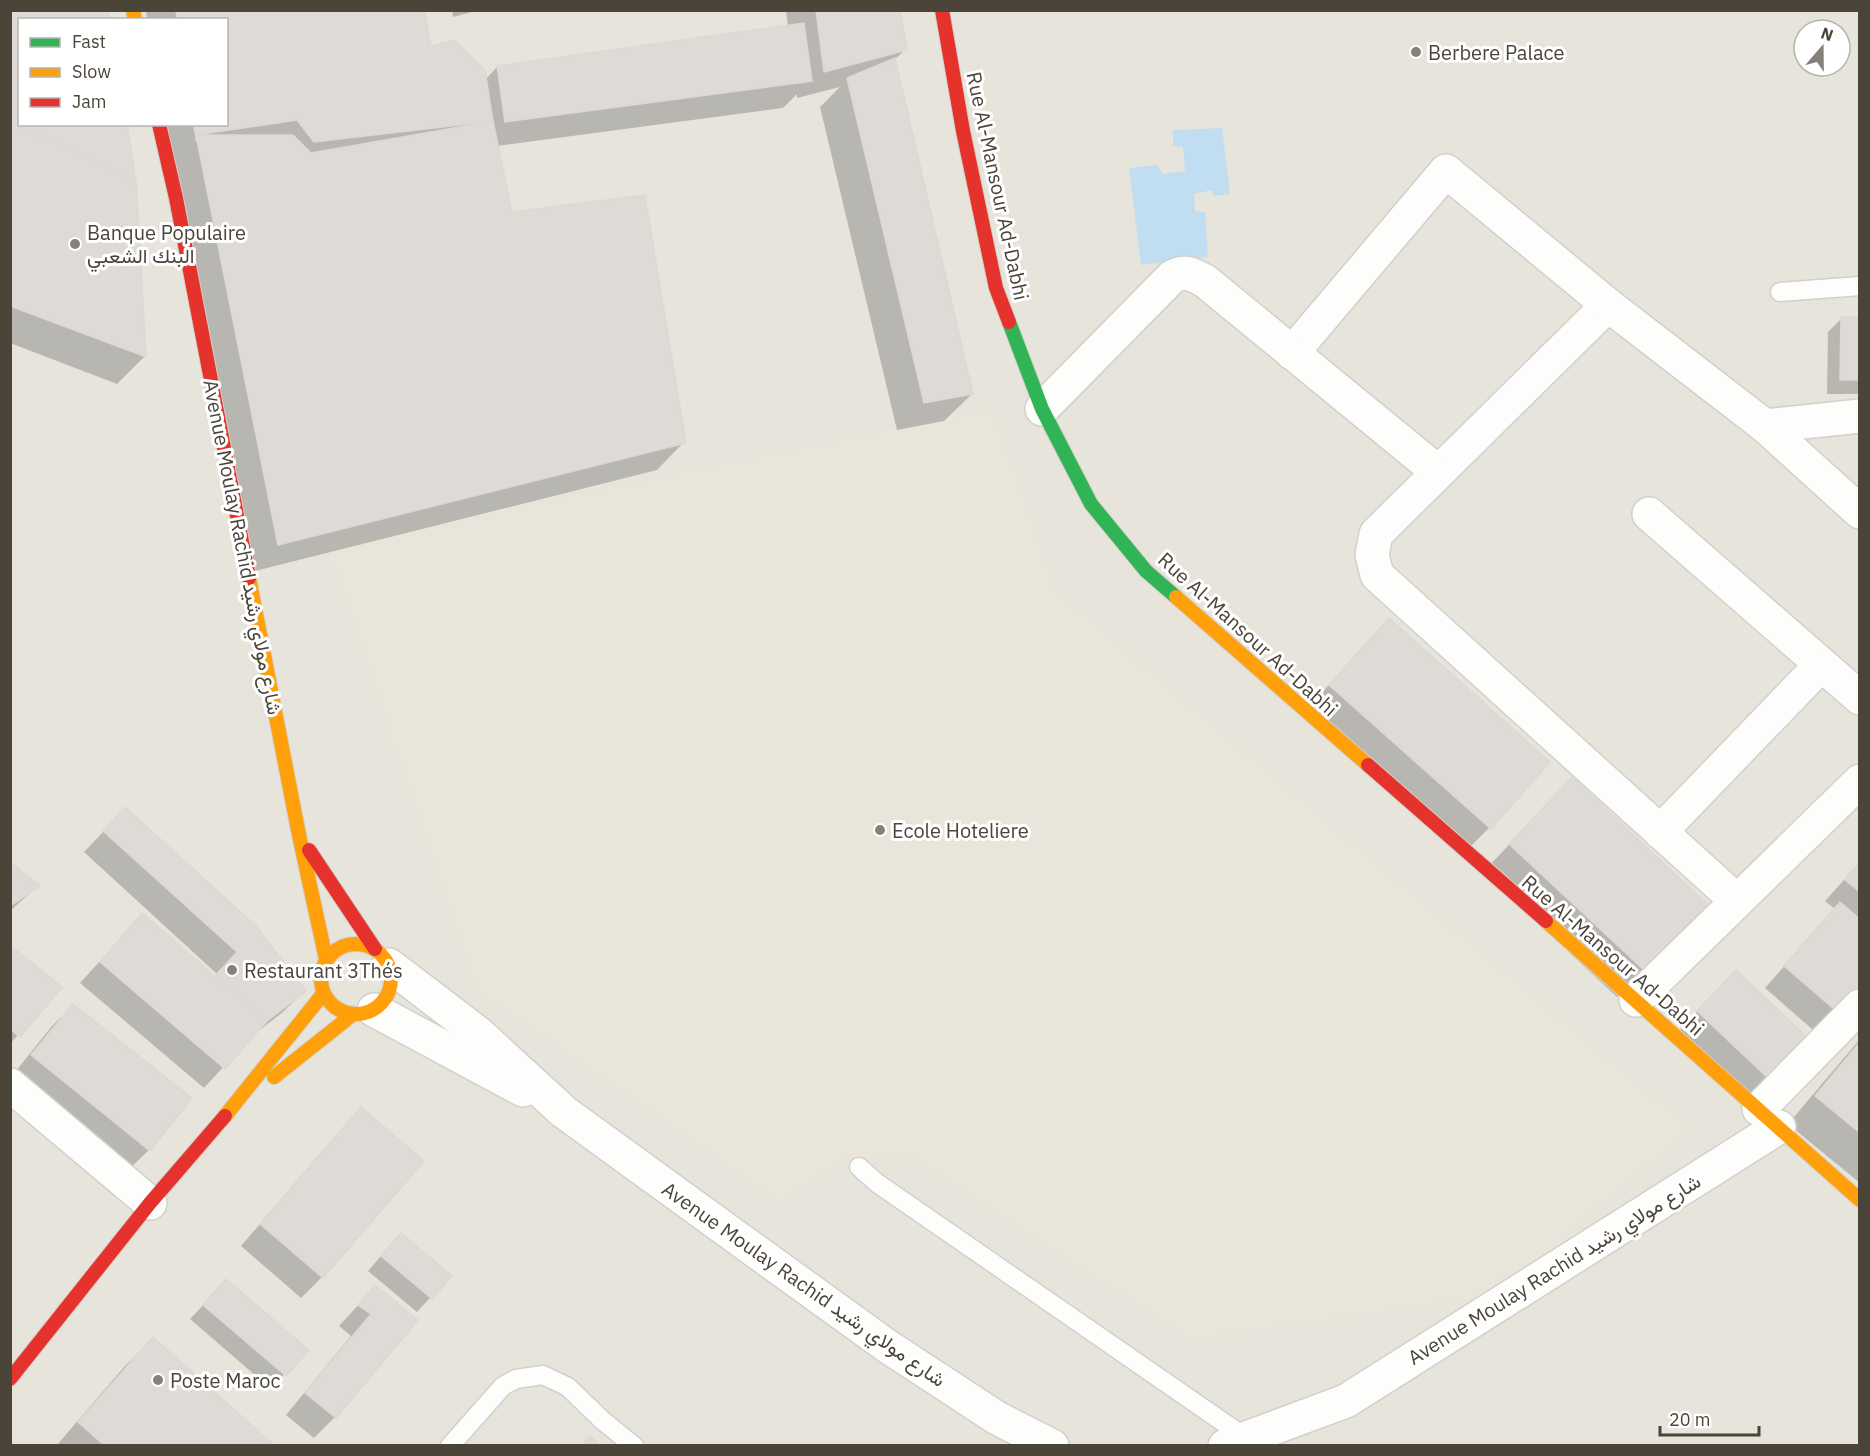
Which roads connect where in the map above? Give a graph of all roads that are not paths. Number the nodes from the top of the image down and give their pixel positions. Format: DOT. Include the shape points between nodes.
graph roads {
  1 [pos="942,10"];
  2 [pos="159,126"];
  3 [pos="1860,286"];
  4 [pos="1780,292"];
  5 [pos="1608,305"];
  6 [pos="1292,352"];
  7 [pos="1042,409"];
  8 [pos="1860,416"];
  9 [pos="1765,426"];
  10 [pos="1438,472"];
  11 [pos="1860,512"];
  12 [pos="1649,514"];
  13 [pos="1821,665"];
  14 [pos="1860,698"];
  15 [pos="1860,781"];
  16 [pos="1660,832"];
  17 [pos="299,835"];
  18 [pos="1737,901"];
  19 [pos="382,957"];
  20 [pos="326,959"];
  21 [pos="323,994"];
  22 [pos="1636,1000"];
  23 [pos="1860,1006"];
  24 [pos="363,1012"];
  25 [pos="10,1085"];
  26 [pos="564,1112"];
  27 [pos="225,1116"];
  28 [pos="1769,1118"];
  29 [pos="859,1167"];
  30 [pos="1860,1200"];
  31 [pos="150,1203"];
  32 [pos="10,1379"];
  33 [pos="1235,1442"];
  34 [pos="450,1446"];
  35 [pos="634,1446"];
  36 [pos="1052,1446"];
  1 -- 7 [label="main road, Rue Al-Mansour Ad-Dabhi" via="996,288"];
  2 -- 17 [label="main road, Avenue Moulay Rachid شارع مولاي رشيد"];
  3 -- 4 [label="lane"];
  5 -- 6 [label="street" via="1446,171"];
  5 -- 9 [label="street"];
  5 -- 10 [label="street"];
  6 -- 7 [label="street" via="1205,281 1183,272 1172,277"];
  6 -- 10 [label="street"];
  7 -- 22 [label="main road, Rue Al-Mansour Ad-Dabhi" via="1091,504 1146,571"];
  8 -- 9 [label="street"];
  9 -- 11 [label="street"];
  10 -- 16 [label="street" via="1376,534 1372,555 1377,575"];
  12 -- 13 [label="street"];
  13 -- 14 [label="street"];
  13 -- 16 [label="street"];
  15 -- 18 [label="street"];
  16 -- 18 [label="street"];
  17 -- 19 [label="main road, Avenue Moulay Rachid شارع مولاي رشيد"];
  17 -- 20 [label="main road"];
  18 -- 22 [label="street"];
  19 -- 20 [label="main road" via="365,944 354,944 334,951"];
  19 -- 24 [label="main road" via="392,975 388,995 382,1004"];
  19 -- 26 [label="street, Avenue Moulay Rachid شارع مولاي رشيد" via="478,1033"];
  20 -- 21 [label="main road" via="321,970"];
  21 -- 24 [label="main road" via="340,1011"];
  21 -- 27 [label="main road"];
  22 -- 28 [label="main road, Rue Al-Mansour Ad-Dabhi"];
  23 -- 28 [label="street, Avenue Moulay Rachid شارع مولاي رشيد"];
  24 -- 26 [label="street, Avenue Moulay Rachid شارع مولاي رشيد"];
  24 -- 27 [label="main road"];
  25 -- 31 [label="street"];
  26 -- 36 [label="street, Avenue Moulay Rachid شارع مولاي رشيد" via="887,1346 997,1418"];
  27 -- 31 [label="main road"];
  28 -- 30 [label="main road"];
  28 -- 33 [label="street, Avenue Moulay Rachid شارع مولاي رشيد" via="1346,1401"];
  29 -- 33 [label="lane"];
  31 -- 32 [label="main road"];
  34 -- 35 [label="lane" via="503,1386 516,1379 543,1375 568,1387"];
}
